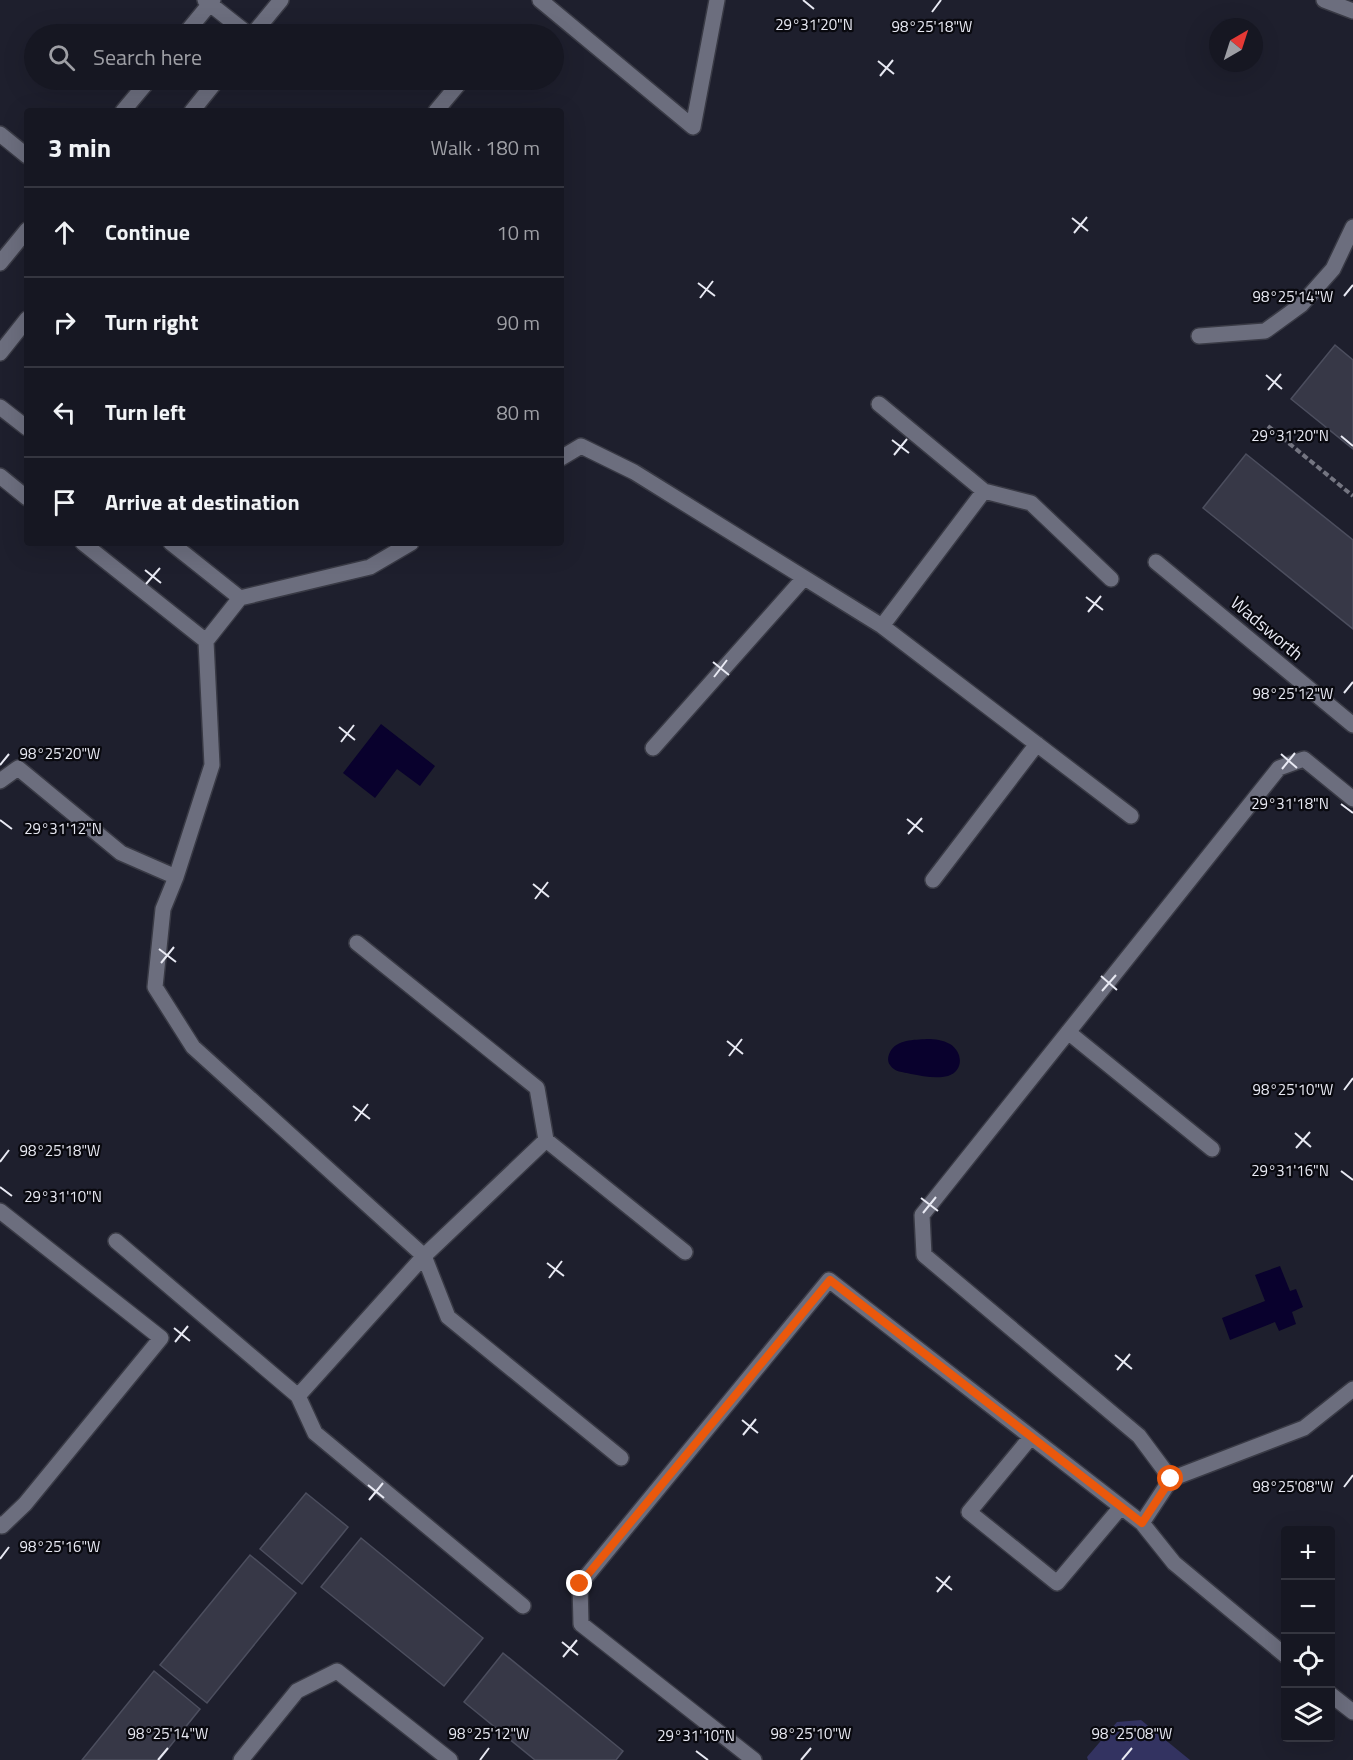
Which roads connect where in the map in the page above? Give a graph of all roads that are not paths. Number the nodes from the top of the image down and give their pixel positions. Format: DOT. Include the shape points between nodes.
graph roads {
  1 [pos="281,0"];
  2 [pos="540,0"];
  3 [pos="702,0"];
  4 [pos="1324,0"];
  5 [pos="209,1"];
  6 [pos="716,5"];
  7 [pos="1353,11"];
  8 [pos="192,24"];
  9 [pos="236,24"];
  10 [pos="261,24"];
  11 [pos="141,90"];
  12 [pos="209,90"];
  13 [pos="453,90"];
  14 [pos="126,108"];
  15 [pos="194,108"];
  16 [pos="438,108"];
  17 [pos="0,134"];
  18 [pos="24,154"];
  19 [pos="1353,227"];
  20 [pos="24,234"];
  21 [pos="0,263"];
  22 [pos="24,323"];
  23 [pos="1199,336"];
  24 [pos="0,353"];
  25 [pos="879,404"];
  26 [pos="0,407"];
  27 [pos="24,426"];
  28 [pos="564,456"];
  29 [pos="0,477"];
  30 [pos="984,491"];
  31 [pos="24,496"];
  32 [pos="87,546"];
  33 [pos="175,546"];
  34 [pos="406,546"];
  35 [pos="1156,562"];
  36 [pos="804,578"];
  37 [pos="1111,579"];
  38 [pos="240,598"];
  39 [pos="882,626"];
  40 [pos="206,641"];
  41 [pos="1353,725"];
  42 [pos="1037,744"];
  43 [pos="653,748"];
  44 [pos="0,781"];
  45 [pos="1353,799"];
  46 [pos="1131,816"];
  47 [pos="176,877"];
  48 [pos="933,880"];
  49 [pos="357,943"];
  50 [pos="1068,1032"];
  51 [pos="546,1140"];
  52 [pos="1212,1149"];
  53 [pos="0,1211"];
  54 [pos="116,1240"];
  55 [pos="685,1252"];
  56 [pos="424,1256"];
  57 [pos="1353,1389"];
  58 [pos="298,1396"];
  59 [pos="1031,1437"];
  60 [pos="621,1458"];
  61 [pos="1171,1479"];
  62 [pos="1121,1507"];
  63 [pos="1142,1523"];
  64 [pos="0,1524"];
  65 [pos="522,1606"];
  66 [pos="1281,1652"];
  67 [pos="1335,1698"];
  68 [pos="1353,1712"];
  69 [pos="241,1760"];
  70 [pos="450,1760"];
  71 [pos="754,1760"];
  1 -- 10 [label="street"];
  2 -- 6 [label="street" via="693,127"];
  3 -- 6 [label="street"];
  4 -- 7 [label="street"];
  5 -- 8 [label="street"];
  5 -- 9 [label="street"];
  11 -- 14 [label="street"];
  12 -- 15 [label="street"];
  13 -- 16 [label="street"];
  17 -- 18 [label="street"];
  19 -- 23 [label="street" via="1333,269 1301,305 1265,331"];
  20 -- 21 [label="street"];
  22 -- 24 [label="street"];
  25 -- 30 [label="street"];
  26 -- 27 [label="street"];
  28 -- 36 [label="street" via="581,446 634,472"];
  29 -- 31 [label="street"];
  30 -- 37 [label="street" via="1031,503"];
  30 -- 39 [label="street"];
  32 -- 40 [label="street"];
  33 -- 38 [label="street"];
  34 -- 38 [label="street" via="370,567"];
  35 -- 41 [label="street, Wadsworth"];
  36 -- 39 [label="street"];
  36 -- 43 [label="street"];
  38 -- 40 [label="street"];
  39 -- 42 [label="street"];
  40 -- 47 [label="street" via="212,765"];
  42 -- 46 [label="street"];
  42 -- 48 [label="street"];
  44 -- 47 [label="street" via="18,768 121,853"];
  45 -- 50 [label="street" via="1304,759 1279,768"];
  47 -- 56 [label="street" via="163,909 155,987 193,1047"];
  49 -- 51 [label="street" via="537,1088"];
  50 -- 52 [label="street"];
  50 -- 61 [label="street" via="922,1215 924,1256 1139,1436"];
  51 -- 55 [label="street"];
  51 -- 56 [label="street"];
  53 -- 64 [label="street" via="161,1338 25,1504"];
  54 -- 58 [label="street"];
  56 -- 58 [label="street"];
  56 -- 60 [label="street" via="448,1317"];
  57 -- 61 [label="street" via="1304,1428"];
  58 -- 65 [label="street" via="315,1433"];
  59 -- 62 [label="street"];
  59 -- 62 [label="street" via="969,1512 1057,1583"];
  59 -- 71 [label="street" via="830,1280 580,1584 581,1624"];
  61 -- 63 [label="street"];
  62 -- 63 [label="street"];
  63 -- 66 [label="street" via="1174,1563"];
  67 -- 68 [label="street"];
  69 -- 70 [label="street" via="297,1691 337,1671"];
}
